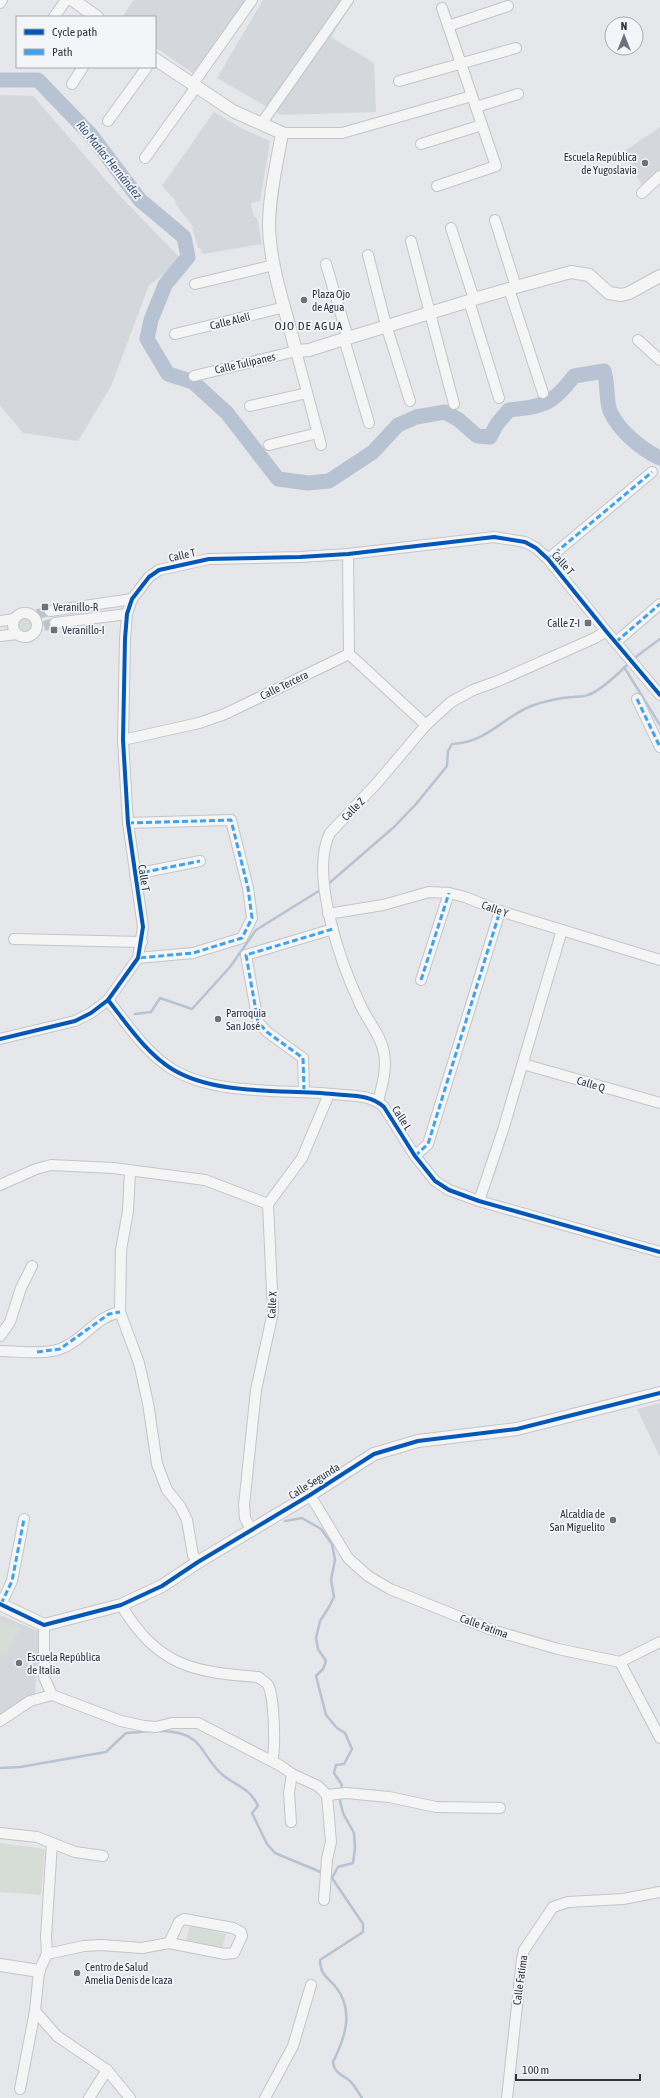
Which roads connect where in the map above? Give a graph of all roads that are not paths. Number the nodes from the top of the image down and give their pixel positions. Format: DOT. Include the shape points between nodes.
graph roads {
  1 [pos="2,0"];
  2 [pos="66,0"];
  3 [pos="73,0"];
  4 [pos="252,0"];
  5 [pos="348,0"];
  6 [pos="0,3"];
  7 [pos="508,6"];
  8 [pos="442,8"];
  9 [pos="55,16"];
  10 [pos="96,16"];
  11 [pos="448,26"];
  12 [pos="516,48"];
  13 [pos="156,60"];
  14 [pos="461,64"];
  15 [pos="82,68"];
  16 [pos="146,68"];
  17 [pos="399,81"];
  18 [pos="72,84"];
  19 [pos="194,86"];
  20 [pos="518,94"];
  21 [pos="472,96"];
  22 [pos="476,107"];
  23 [pos="108,121"];
  24 [pos="261,124"];
  25 [pos="482,125"];
  26 [pos="282,133"];
  27 [pos="421,144"];
  28 [pos="145,158"];
  29 [pos="660,176"];
  30 [pos="437,186"];
  31 [pos="642,193"];
  32 [pos="495,220"];
  33 [pos="452,228"];
  34 [pos="411,241"];
  35 [pos="368,255"];
  36 [pos="326,264"];
  37 [pos="274,265"];
  38 [pos="660,276"];
  39 [pos="195,284"];
  40 [pos="513,288"];
  41 [pos="471,300"];
  42 [pos="285,307"];
  43 [pos="429,312"];
  44 [pos="386,325"];
  45 [pos="175,334"];
  46 [pos="346,339"];
  47 [pos="638,340"];
  48 [pos="296,351"];
  49 [pos="660,360"];
  50 [pos="194,376"];
  51 [pos="307,393"];
  52 [pos="543,393"];
  53 [pos="499,398"];
  54 [pos="410,401"];
  55 [pos="454,404"];
  56 [pos="250,406"];
  57 [pos="369,423"];
  58 [pos="318,433"];
  59 [pos="269,445"];
  60 [pos="321,445"];
  61 [pos="652,472"];
  62 [pos="348,554"];
  63 [pos="548,559"];
  64 [pos="132,598"];
  65 [pos="93,604"];
  66 [pos="660,604"];
  67 [pos="50,612"];
  68 [pos="127,614"];
  69 [pos="94,618"];
  70 [pos="14,619"];
  71 [pos="0,621"];
  72 [pos="55,623"];
  73 [pos="44,626"];
  74 [pos="606,631"];
  75 [pos="35,632"];
  76 [pos="17,634"];
  77 [pos="0,636"];
  78 [pos="616,642"];
  79 [pos="349,654"];
  80 [pos="660,695"];
  81 [pos="637,699"];
  82 [pos="426,725"];
  83 [pos="122,740"];
  84 [pos="660,747"];
  85 [pos="128,823"];
  86 [pos="200,862"];
  87 [pos="134,874"];
  88 [pos="449,893"];
  89 [pos="500,911"];
  90 [pos="328,914"];
  91 [pos="333,930"];
  92 [pos="562,930"];
  93 [pos="14,939"];
  94 [pos="142,942"];
  95 [pos="138,958"];
  96 [pos="660,960"];
  97 [pos="421,980"];
  98 [pos="108,1000"];
  99 [pos="0,1039"];
  100 [pos="523,1064"];
  101 [pos="304,1091"];
  102 [pos="329,1094"];
  103 [pos="378,1101"];
  104 [pos="660,1103"];
  105 [pos="415,1156"];
  106 [pos="130,1171"];
  107 [pos="0,1185"];
  108 [pos="479,1202"];
  109 [pos="268,1204"];
  110 [pos="660,1252"];
  111 [pos="32,1266"];
  112 [pos="120,1312"];
  113 [pos="0,1336"];
  114 [pos="0,1351"];
  115 [pos="660,1393"];
  116 [pos="310,1495"];
  117 [pos="24,1519"];
  118 [pos="251,1529"];
  119 [pos="198,1562"];
  120 [pos="0,1604"];
  121 [pos="121,1605"];
  122 [pos="44,1624"];
  123 [pos="660,1642"];
  124 [pos="620,1662"];
  125 [pos="52,1695"];
  126 [pos="0,1721"];
  127 [pos="660,1738"];
  128 [pos="272,1761"];
  129 [pos="292,1774"];
  130 [pos="336,1794"];
  131 [pos="500,1808"];
  132 [pos="290,1822"];
  133 [pos="0,1833"];
  134 [pos="52,1843"];
  135 [pos="103,1856"];
  136 [pos="660,1892"];
  137 [pos="324,1900"];
  138 [pos="169,1943"];
  139 [pos="48,1954"];
  140 [pos="0,1966"];
  141 [pos="39,1971"];
  142 [pos="311,1985"];
  143 [pos="35,2011"];
  144 [pos="107,2070"];
  145 [pos="20,2089"];
  146 [pos="89,2098"];
  147 [pos="130,2098"];
  148 [pos="265,2098"];
  149 [pos="507,2098"];
  1 -- 6 [label="street"];
  2 -- 9 [label="street"];
  3 -- 10 [label="street"];
  4 -- 19 [label="street"];
  5 -- 24 [label="street"];
  7 -- 11 [label="street"];
  8 -- 11 [label="street"];
  11 -- 14 [label="street"];
  12 -- 14 [label="street"];
  13 -- 19 [label="street"];
  14 -- 17 [label="street"];
  14 -- 21 [label="street"];
  15 -- 18 [label="street"];
  16 -- 23 [label="street"];
  19 -- 24 [label="street" via="234,111"];
  19 -- 28 [label="street"];
  20 -- 22 [label="street"];
  21 -- 22 [label="street"];
  21 -- 26 [label="street" via="342,134"];
  22 -- 25 [label="street"];
  24 -- 26 [label="street"];
  25 -- 27 [label="street"];
  25 -- 30 [label="street" via="496,166"];
  26 -- 37 [label="street" via="270,205 270,240"];
  29 -- 31 [label="street"];
  32 -- 40 [label="street"];
  33 -- 41 [label="street"];
  34 -- 43 [label="street"];
  35 -- 44 [label="street"];
  36 -- 46 [label="street"];
  37 -- 39 [label="street"];
  37 -- 42 [label="street"];
  38 -- 40 [label="street" via="621,295 609,293 588,275 571,272"];
  40 -- 41 [label="street"];
  40 -- 52 [label="street"];
  41 -- 43 [label="street"];
  41 -- 53 [label="street"];
  42 -- 45 [label="street, Calle Alelí"];
  42 -- 48 [label="street"];
  43 -- 44 [label="street"];
  43 -- 55 [label="street"];
  44 -- 46 [label="street"];
  44 -- 54 [label="street"];
  46 -- 48 [label="street" via="309,350"];
  46 -- 57 [label="street"];
  47 -- 49 [label="street"];
  48 -- 50 [label="street, Calle Tulipanes"];
  48 -- 51 [label="street"];
  51 -- 56 [label="street"];
  51 -- 58 [label="street"];
  58 -- 59 [label="street"];
  58 -- 60 [label="street"];
  61 -- 63 [label="street"];
  62 -- 63 [label="street, Calle T" via="494,537 525,542"];
  62 -- 64 [label="street, Calle T" via="300,558 209,559 185,563 159,570 149,577"];
  62 -- 79 [label="street"];
  63 -- 74 [label="street, Calle T"];
  64 -- 65 [label="street"];
  64 -- 68 [label="street, Calle T"];
  65 -- 67 [label="street"];
  65 -- 69 [label="street"];
  66 -- 78 [label="street"];
  68 -- 69 [label="street"];
  68 -- 83 [label="street, Calle T"];
  69 -- 72 [label="street"];
  70 -- 71 [label="street"];
  70 -- 75 [label="street" via="24,613 34,614 37,621"];
  70 -- 76 [label="street" via="13,627"];
  73 -- 75 [label="street"];
  74 -- 78 [label="street, Calle T"];
  74 -- 82 [label="street, Calle Z" via="498,682 473,690 451,702"];
  75 -- 76 [label="street" via="25,637"];
  76 -- 77 [label="street"];
  78 -- 80 [label="street, Calle T"];
  79 -- 82 [label="street"];
  79 -- 83 [label="street, Calle Tercera" via="225,714"];
  81 -- 84 [label="street"];
  82 -- 90 [label="street, Calle Z" via="325,842 323,861"];
  83 -- 85 [label="street, Calle T"];
  85 -- 87 [label="street, Calle T"];
  85 -- 95 [label="street" via="231,820 248,888 252,918 242,938 193,953"];
  86 -- 87 [label="street"];
  87 -- 94 [label="street, Calle T" via="143,927"];
  88 -- 89 [label="street, Calle Y"];
  88 -- 90 [label="street, Calle Y" via="430,892 384,905"];
  88 -- 97 [label="street"];
  89 -- 92 [label="street, Calle Y"];
  89 -- 105 [label="street" via="428,1144"];
  90 -- 91 [label="street, Calle Z"];
  91 -- 101 [label="street" via="246,955 258,1022 266,1032 303,1058"];
  91 -- 103 [label="street, Calle Z" via="360,1004 384,1054 384,1078"];
  92 -- 96 [label="street, Calle Y"];
  92 -- 100 [label="street"];
  93 -- 94 [label="street"];
  94 -- 95 [label="street, Calle T"];
  95 -- 98 [label="street, Calle T"];
  98 -- 99 [label="street, Calle T" via="75,1021"];
  98 -- 101 [label="street, Calle L" via="136,1035 173,1070 224,1087"];
  100 -- 104 [label="street, Calle Q"];
  100 -- 108 [label="street"];
  101 -- 102 [label="street, Calle L"];
  102 -- 103 [label="street, Calle L" via="368,1097"];
  102 -- 109 [label="street" via="302,1158"];
  103 -- 105 [label="street, Calle L"];
  105 -- 108 [label="street, Calle L" via="441,1186"];
  106 -- 107 [label="street" via="51,1166 36,1168"];
  106 -- 109 [label="street" via="205,1180"];
  106 -- 112 [label="street" via="128,1211 121,1250"];
  108 -- 110 [label="street, Calle L"];
  109 -- 118 [label="street, Calle X" via="273,1312 256,1390 244,1506 245,1518"];
  111 -- 113 [label="street" via="21,1288 10,1322"];
  112 -- 114 [label="street" via="109,1314 60,1349 37,1352"];
  112 -- 119 [label="street" via="139,1363 160,1474 167,1490 188,1520 193,1555"];
  115 -- 116 [label="street, Calle Segunda" via="517,1429 398,1445 374,1454"];
  116 -- 118 [label="street, Calle Segunda"];
  116 -- 124 [label="street, Calle Fatima" via="348,1558 368,1576 390,1588 492,1630 558,1650"];
  117 -- 120 [label="street" via="12,1581"];
  118 -- 119 [label="street, Calle Segunda"];
  119 -- 121 [label="street, Calle Segunda" via="162,1586"];
  120 -- 122 [label="street"];
  121 -- 122 [label="street, Calle Segunda"];
  121 -- 128 [label="street" via="127,1616 156,1649 176,1662 206,1672 258,1677 269,1686 275,1752"];
  122 -- 125 [label="street" via="44,1677"];
  123 -- 124 [label="street"];
  124 -- 127 [label="street"];
  125 -- 126 [label="street" via="30,1701"];
  125 -- 128 [label="street" via="121,1721 144,1726 198,1722"];
  128 -- 129 [label="street"];
  129 -- 130 [label="street"];
  129 -- 132 [label="street" via="289,1793"];
  130 -- 131 [label="street" via="389,1796 436,1807"];
  130 -- 137 [label="street"];
  133 -- 134 [label="street" via="37,1838"];
  134 -- 135 [label="street" via="75,1852"];
  134 -- 139 [label="street" via="46,1937"];
  136 -- 149 [label="street, Calle Fatima" via="623,1899 568,1902 553,1907 524,1950"];
  138 -- 138 [label="street" via="179,1922 184,1919 233,1928 241,1932 242,1936 234,1953 225,1954"];
  138 -- 139 [label="street" via="142,1948 84,1946"];
  139 -- 141 [label="street"];
  140 -- 141 [label="street"];
  141 -- 143 [label="street"];
  142 -- 148 [label="street" via="293,2046"];
  143 -- 144 [label="street" via="57,2036"];
  143 -- 145 [label="street"];
  144 -- 146 [label="street"];
  144 -- 147 [label="street"];
}
